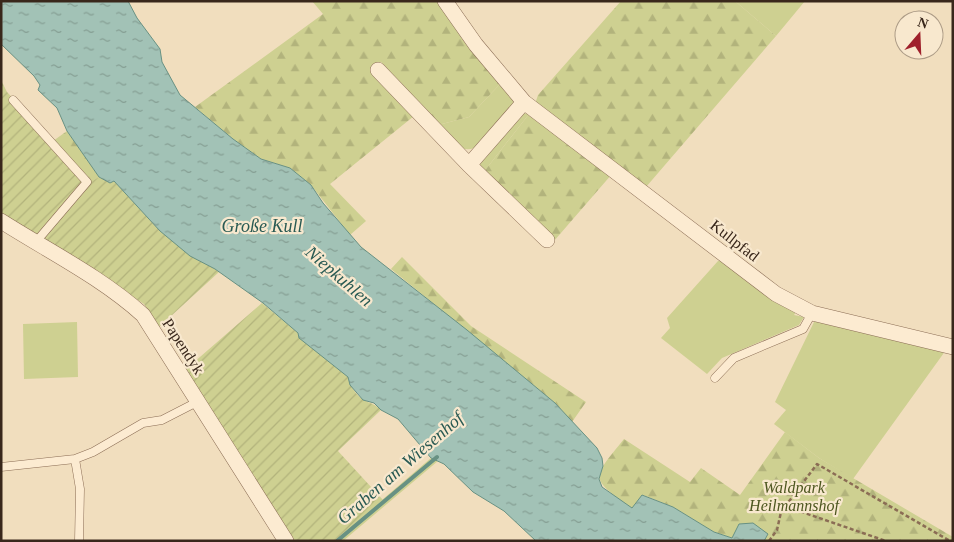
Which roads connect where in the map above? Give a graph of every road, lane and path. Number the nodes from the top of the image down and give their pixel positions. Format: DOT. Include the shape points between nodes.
graph roads {
  1 [pos="445,1"];
  2 [pos="378,70"];
  3 [pos="13,100"];
  4 [pos="524,102"];
  5 [pos="468,164"];
  6 [pos="1,221"];
  7 [pos="547,240"];
  8 [pos="35,243"];
  9 [pos="812,314"];
  10 [pos="953,347"];
  11 [pos="716,378"];
  12 [pos="199,401"];
  13 [pos="74,459"];
  14 [pos="1,467"];
  15 [pos="781,512"];
  16 [pos="79,541"];
  17 [pos="286,541"];
  18 [pos="769,541"];
  19 [pos="886,541"];
  20 [pos="950,541"];
  1 -- 4 [label="street, Kullpfad" via="476,46"];
  2 -- 5 [label="street"];
  3 -- 8 [label="lane" via="87,182"];
  4 -- 5 [label="street"];
  4 -- 9 [label="street, Kullpfad" via="776,294"];
  5 -- 7 [label="street"];
  6 -- 8 [label="street, Papendyk"];
  8 -- 12 [label="street, Papendyk" via="99,281 143,315"];
  9 -- 10 [label="street, Kullpfad"];
  9 -- 11 [label="lane" via="803,329 734,358"];
  12 -- 13 [label="lane" via="162,420 143,423 93,452"];
  12 -- 17 [label="street, Papendyk"];
  13 -- 14 [label="lane"];
  13 -- 16 [label="lane" via="80,489"];
  15 -- 18 [label="path" via="777,530"];
  15 -- 19 [label="path" via="796,510"];
  15 -- 20 [label="path" via="817,464"];
}
